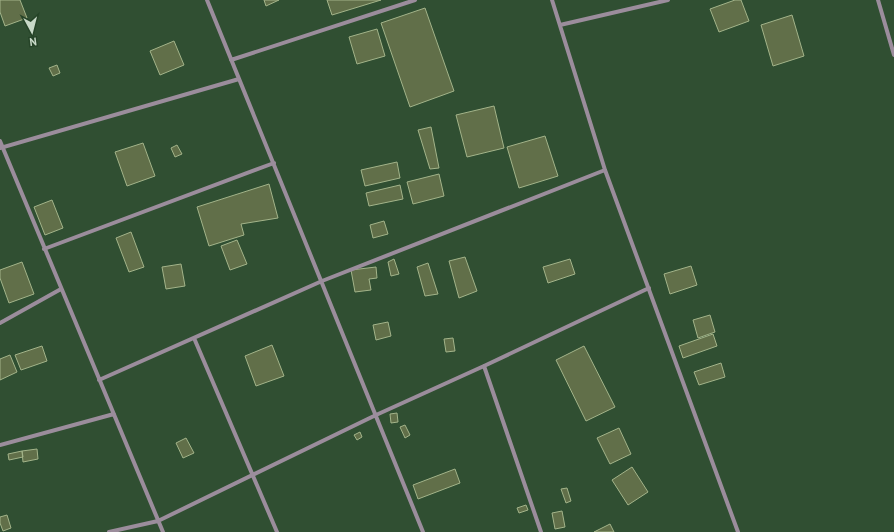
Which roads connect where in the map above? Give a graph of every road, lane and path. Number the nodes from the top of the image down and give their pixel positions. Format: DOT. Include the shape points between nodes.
graph roads {
  1 [pos="207,0"];
  2 [pos="415,0"];
  3 [pos="552,0"];
  4 [pos="668,0"];
  5 [pos="878,0"];
  6 [pos="560,26"];
  7 [pos="893,49"];
  8 [pos="894,55"];
  9 [pos="232,60"];
  10 [pos="240,79"];
  11 [pos="0,142"];
  12 [pos="1,147"];
  13 [pos="274,163"];
  14 [pos="605,170"];
  15 [pos="44,249"];
  16 [pos="322,281"];
  17 [pos="649,288"];
  18 [pos="61,289"];
  19 [pos="0,323"];
  20 [pos="194,338"];
  21 [pos="484,366"];
  22 [pos="99,380"];
  23 [pos="114,414"];
  24 [pos="376,415"];
  25 [pos="0,445"];
  26 [pos="252,475"];
  27 [pos="158,521"];
  28 [pos="109,532"];
  29 [pos="163,532"];
  30 [pos="277,532"];
  31 [pos="423,532"];
  32 [pos="541,532"];
  33 [pos="738,532"];
  1 -- 9 [label="street"];
  2 -- 9 [label="street"];
  3 -- 6 [label="street"];
  4 -- 6 [label="street"];
  5 -- 7 [label="street"];
  6 -- 14 [label="street"];
  7 -- 8 [label="street"];
  9 -- 10 [label="street"];
  10 -- 12 [label="street"];
  10 -- 13 [label="street"];
  11 -- 12 [label="street"];
  12 -- 15 [label="street"];
  13 -- 15 [label="street"];
  13 -- 16 [label="street"];
  14 -- 16 [label="street"];
  14 -- 17 [label="street"];
  15 -- 18 [label="street"];
  16 -- 20 [label="street"];
  16 -- 24 [label="street"];
  17 -- 21 [label="street"];
  17 -- 33 [label="street"];
  18 -- 19 [label="street"];
  18 -- 22 [label="street"];
  20 -- 22 [label="street"];
  20 -- 26 [label="street"];
  21 -- 24 [label="street"];
  21 -- 32 [label="street"];
  22 -- 23 [label="street"];
  23 -- 25 [label="street"];
  23 -- 27 [label="street"];
  24 -- 26 [label="street"];
  24 -- 31 [label="street"];
  26 -- 27 [label="street"];
  26 -- 30 [label="street"];
  27 -- 28 [label="street"];
  27 -- 29 [label="street"];
}
